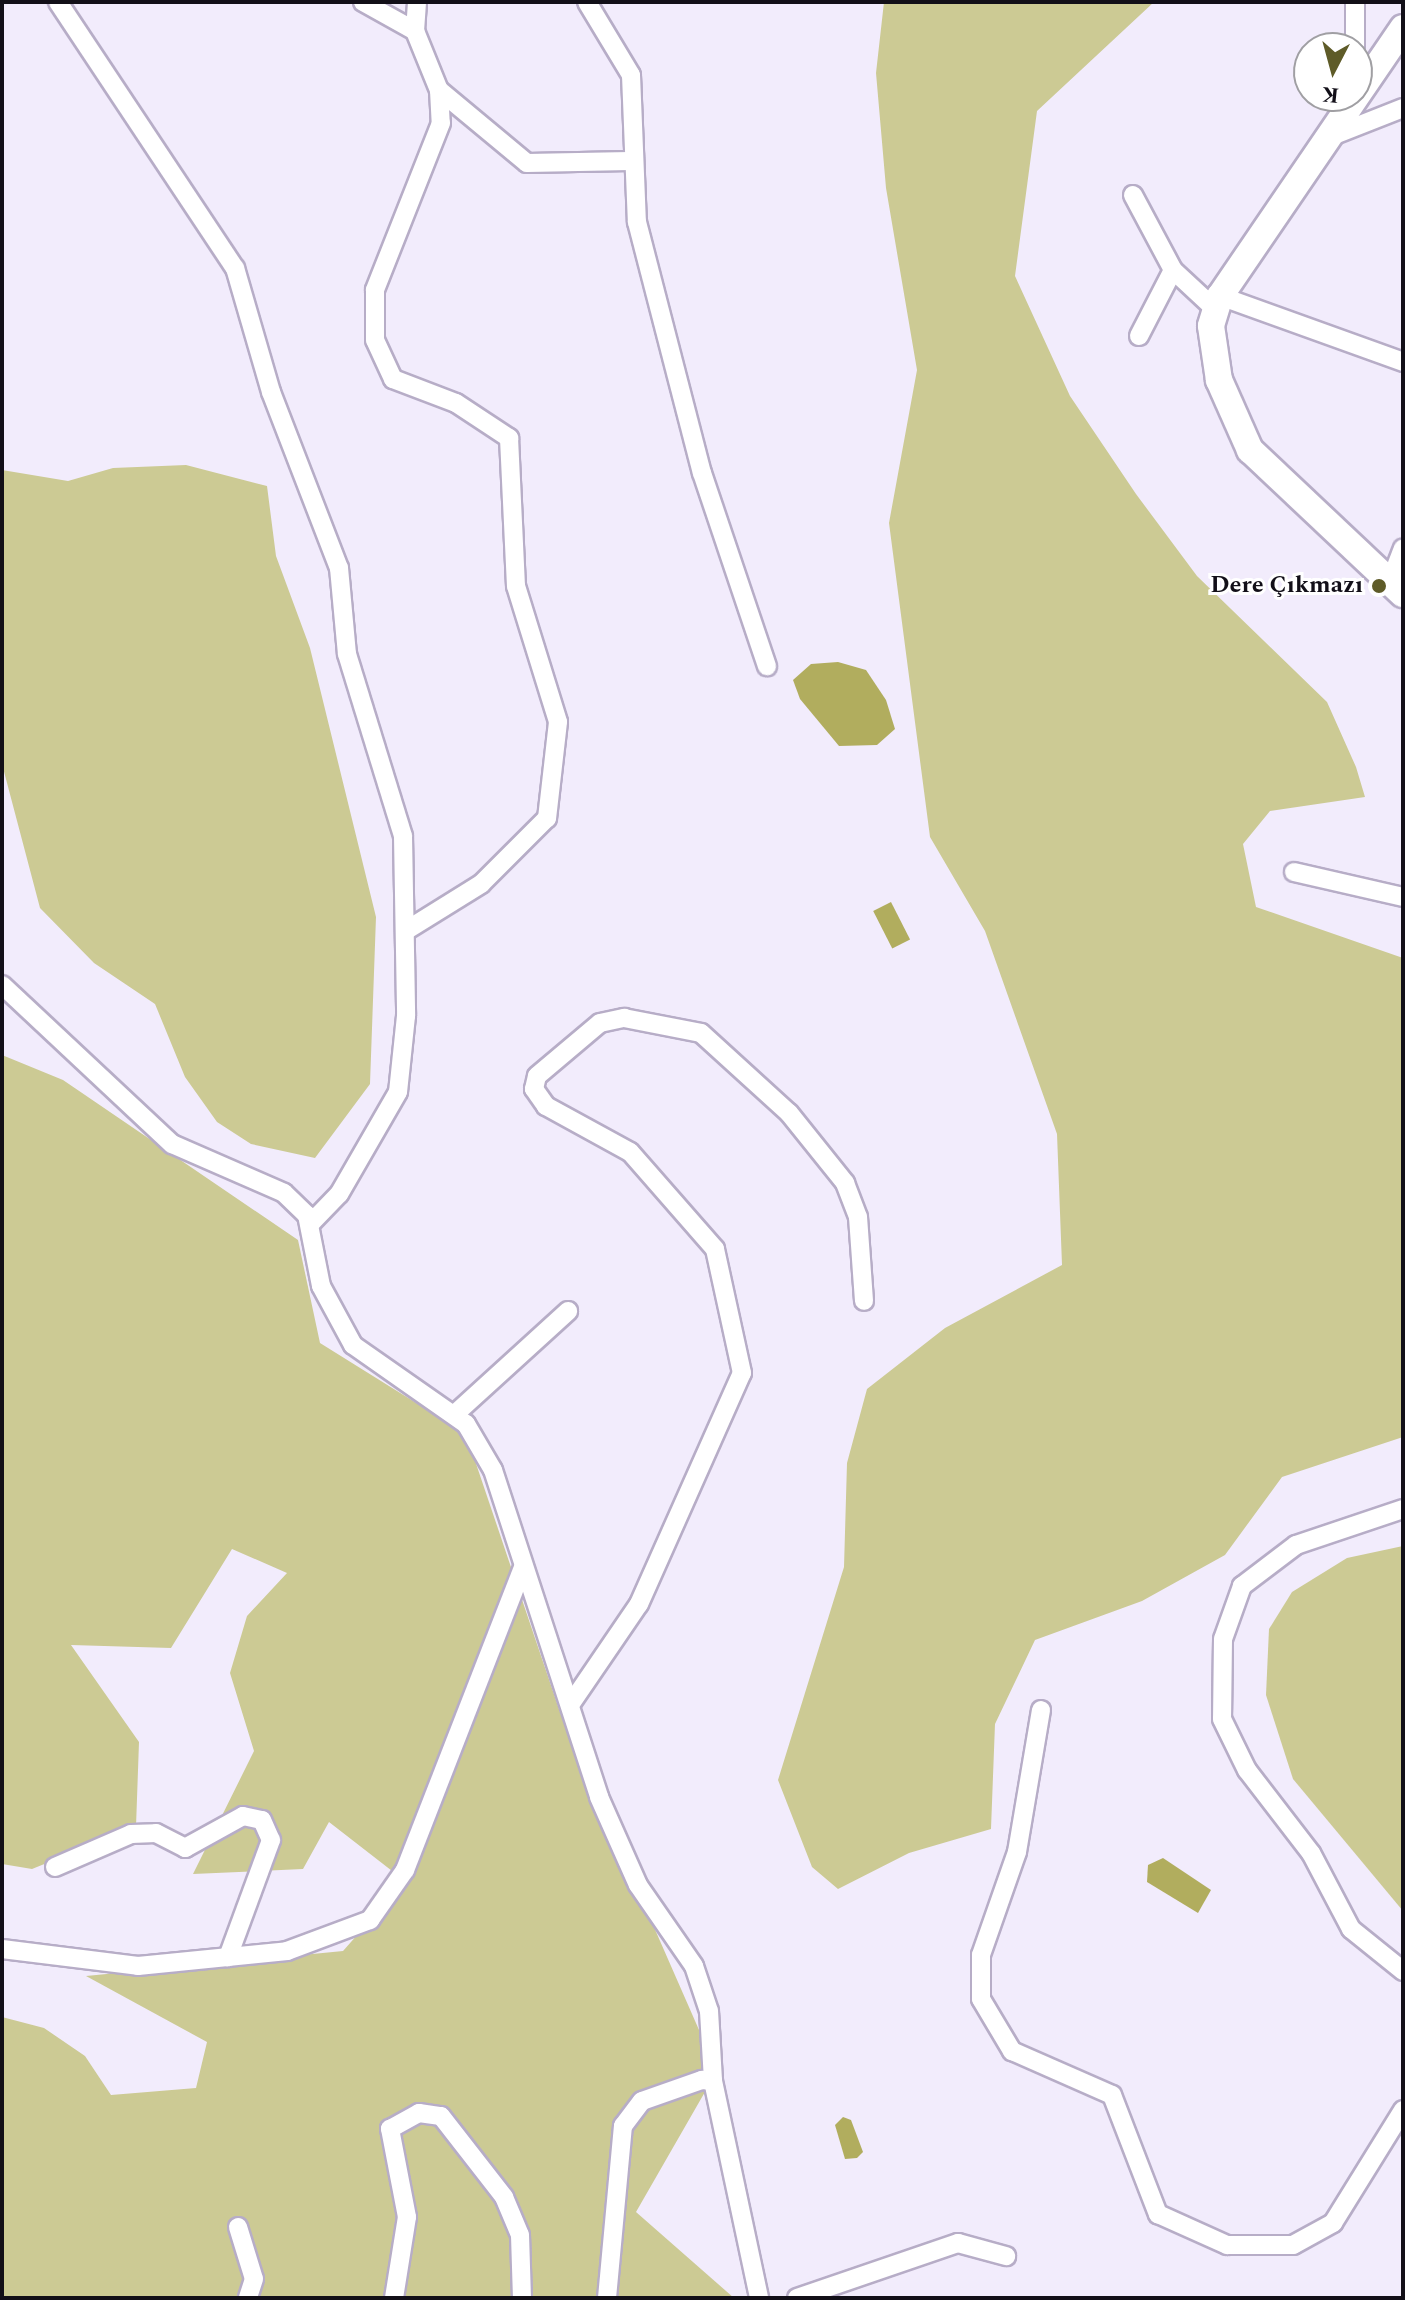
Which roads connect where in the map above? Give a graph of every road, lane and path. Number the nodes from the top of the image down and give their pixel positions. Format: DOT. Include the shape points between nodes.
graph roads {
  1 [pos="58,2"];
  2 [pos="363,2"];
  3 [pos="417,2"];
  4 [pos="587,2"];
  5 [pos="1355,2"];
  6 [pos="1403,28"];
  7 [pos="415,31"];
  8 [pos="1355,32"];
  9 [pos="1373,72"];
  10 [pos="439,90"];
  11 [pos="1403,108"];
  12 [pos="1347,112"];
  13 [pos="1332,136"];
  14 [pos="630,161"];
  15 [pos="1133,195"];
  16 [pos="1173,270"];
  17 [pos="1218,303"];
  18 [pos="1139,336"];
  19 [pos="1403,362"];
  20 [pos="1403,548"];
  21 [pos="1396,588"];
  22 [pos="767,666"];
  23 [pos="1294,872"];
  24 [pos="1403,897"];
  25 [pos="407,930"];
  26 [pos="2,985"];
  27 [pos="310,1224"];
  28 [pos="864,1301"];
  29 [pos="568,1311"];
  30 [pos="455,1414"];
  31 [pos="1403,1509"];
  32 [pos="523,1568"];
  33 [pos="570,1705"];
  34 [pos="1041,1710"];
  35 [pos="55,1867"];
  36 [pos="2,1949"];
  37 [pos="228,1957"];
  38 [pos="1403,1971"];
  39 [pos="713,2081"];
  40 [pos="1403,2110"];
  41 [pos="238,2227"];
  42 [pos="1006,2256"];
  43 [pos="248,2298"];
  44 [pos="394,2298"];
  45 [pos="522,2298"];
  46 [pos="607,2298"];
  47 [pos="759,2298"];
  48 [pos="797,2298"];
  1 -- 25 [label="street" via="235,268 271,392 339,568 347,654 403,836"];
  2 -- 7 [label="street"];
  3 -- 7 [label="street"];
  4 -- 14 [label="street" via="631,75 636,133"];
  5 -- 8 [label="street"];
  6 -- 9 [label="street"];
  7 -- 10 [label="street"];
  10 -- 14 [label="street" via="527,163"];
  10 -- 25 [label="street" via="441,123 375,290 375,340 393,379 456,403 509,438 516,586 551,689 557,776 547,818 520,853"];
  11 -- 13 [label="street"];
  12 -- 13 [label="street"];
  13 -- 17 [label="street"];
  14 -- 22 [label="street" via="637,222 702,473"];
  15 -- 16 [label="street"];
  16 -- 17 [label="street"];
  16 -- 18 [label="street"];
  17 -- 19 [label="street"];
  17 -- 21 [label="street" via="1211,326 1219,380 1250,450"];
  20 -- 21 [label="street"];
  23 -- 24 [label="street"];
  25 -- 27 [label="street" via="398,1092 339,1194"];
  26 -- 27 [label="street" via="132,1113 172,1144 284,1193"];
  27 -- 30 [label="street" via="321,1286 353,1345"];
  28 -- 33 [label="street" via="858,1217 845,1183 789,1113 701,1033 624,1018 600,1023 537,1076 534,1089 546,1106 630,1152 715,1249 742,1373 639,1604"];
  29 -- 30 [label="street"];
  30 -- 32 [label="street" via="493,1470"];
  31 -- 38 [label="street" via="1322,1535 1268,1562 1242,1586 1222,1655 1222,1719 1247,1770 1311,1853 1351,1929"];
  32 -- 33 [label="street"];
  32 -- 37 [label="street" via="405,1870 370,1920 322,1944"];
  33 -- 39 [label="street" via="638,1885 694,1966 709,2011"];
  34 -- 40 [label="street" via="1017,1852 981,1955 981,1999 1012,2051 1112,2095 1158,2214 1227,2245 1293,2245 1333,2223"];
  35 -- 37 [label="street" via="131,1834 156,1833 185,1848 243,1816 262,1820 271,1840"];
  36 -- 37 [label="street" via="138,1966"];
  39 -- 46 [label="street" via="642,2101 623,2126"];
  39 -- 47 [label="street"];
  41 -- 43 [label="street" via="254,2279"];
  42 -- 48 [label="street" via="958,2243"];
  44 -- 45 [label="street" via="407,2217 390,2129 419,2113 441,2116 504,2197 520,2235"];
}
